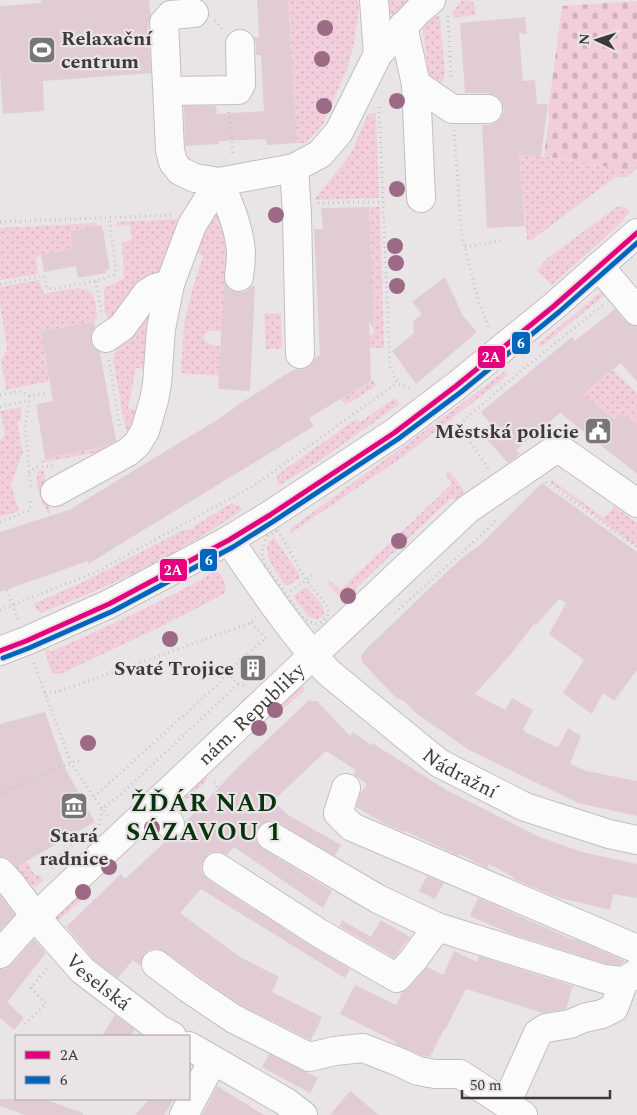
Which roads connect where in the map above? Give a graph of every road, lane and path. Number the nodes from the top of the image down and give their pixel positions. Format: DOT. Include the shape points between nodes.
graph roads {
  1 [pos="374,0"];
  2 [pos="439,5"];
  3 [pos="191,13"];
  4 [pos="403,26"];
  5 [pos="240,44"];
  6 [pos="378,54"];
  7 [pos="416,84"];
  8 [pos="227,90"];
  9 [pos="168,91"];
  10 [pos="379,107"];
  11 [pos="488,108"];
  12 [pos="452,109"];
  13 [pos="233,157"];
  14 [pos="294,168"];
  15 [pos="219,182"];
  16 [pos="421,198"];
  17 [pos="383,202"];
  18 [pos="324,203"];
  19 [pos="173,215"];
  20 [pos="109,218"];
  21 [pos="0,222"];
  22 [pos="637,233"];
  23 [pos="504,240"];
  24 [pos="465,247"];
  25 [pos="599,266"];
  26 [pos="239,277"];
  27 [pos="96,281"];
  28 [pos="0,284"];
  29 [pos="170,284"];
  30 [pos="629,301"];
  31 [pos="495,330"];
  32 [pos="106,338"];
  33 [pos="300,354"];
  34 [pos="46,393"];
  35 [pos="0,395"];
  36 [pos="30,396"];
  37 [pos="29,400"];
  38 [pos="0,407"];
  39 [pos="128,452"];
  40 [pos="528,468"];
  41 [pos="54,492"];
  42 [pos="495,500"];
  43 [pos="637,503"];
  44 [pos="0,522"];
  45 [pos="278,530"];
  46 [pos="229,540"];
  47 [pos="637,547"];
  48 [pos="313,575"];
  49 [pos="306,580"];
  50 [pos="7,590"];
  51 [pos="286,594"];
  52 [pos="13,605"];
  53 [pos="0,610"];
  54 [pos="388,619"];
  55 [pos="319,624"];
  56 [pos="26,641"];
  57 [pos="0,651"];
  58 [pos="312,655"];
  59 [pos="228,673"];
  60 [pos="45,693"];
  61 [pos="80,760"];
  62 [pos="71,763"];
  63 [pos="214,782"];
  64 [pos="346,788"];
  65 [pos="218,789"];
  66 [pos="0,794"];
  67 [pos="94,798"];
  68 [pos="271,836"];
  69 [pos="637,840"];
  70 [pos="216,867"];
  71 [pos="0,872"];
  72 [pos="29,923"];
  73 [pos="437,927"];
  74 [pos="63,950"];
  75 [pos="637,950"];
  76 [pos="0,954"];
  77 [pos="156,964"];
  78 [pos="631,977"];
  79 [pos="25,1024"];
  80 [pos="170,1035"];
  81 [pos="190,1047"];
  82 [pos="213,1060"];
  83 [pos="514,1109"];
  84 [pos="184,1115"];
  85 [pos="303,1115"];
  1 -- 6 [label="street"];
  2 -- 4 [label="street" via="418,10"];
  2 -- 12 [label="path"];
  3 -- 5 [label="path" via="198,19 214,19 231,42"];
  3 -- 9 [label="street" via="172,15 164,23"];
  4 -- 6 [label="street"];
  4 -- 7 [label="street"];
  5 -- 8 [label="street" via="241,84 238,90"];
  6 -- 14 [label="street" via="339,132 320,154"];
  7 -- 12 [label="street"];
  7 -- 16 [label="street"];
  8 -- 9 [label="street"];
  8 -- 13 [label="path"];
  9 -- 15 [label="street" via="173,162 180,171 195,178"];
  10 -- 17 [label="path"];
  11 -- 12 [label="street"];
  12 -- 24 [label="path"];
  14 -- 15 [label="street"];
  14 -- 33 [label="street"];
  15 -- 26 [label="street" via="231,207 237,233 241,253"];
  15 -- 29 [label="street" via="192,225"];
  17 -- 18 [label="path"];
  17 -- 52 [label="path" via="390,366 397,383 253,486 98,571"];
  19 -- 20 [label="path"];
  20 -- 21 [label="path"];
  20 -- 27 [label="path" via="116,270 114,275"];
  22 -- 25 [label="street"];
  23 -- 24 [label="path"];
  24 -- 31 [label="path" via="479,303 490,330"];
  25 -- 30 [label="street"];
  25 -- 46 [label="street" via="402,427"];
  27 -- 28 [label="path" via="53,289 47,288 44,276"];
  27 -- 32 [label="path"];
  29 -- 32 [label="street" via="148,293 122,327"];
  29 -- 39 [label="street" via="161,329 154,400 145,431"];
  30 -- 42 [label="path" via="528,365 462,423"];
  32 -- 39 [label="path" via="121,434"];
  34 -- 36 [label="path"];
  35 -- 36 [label="path" via="19,391"];
  36 -- 37 [label="path"];
  37 -- 38 [label="path"];
  37 -- 44 [label="path" via="25,424 32,496 30,510"];
  39 -- 41 [label="street"];
  40 -- 42 [label="street, nám. Republiky"];
  40 -- 43 [label="street, nám. Republiky" via="558,450"];
  40 -- 47 [label="path"];
  42 -- 54 [label="path" via="490,527"];
  42 -- 58 [label="street, nám. Republiky" via="468,509"];
  45 -- 49 [label="path"];
  46 -- 56 [label="street" via="109,604"];
  46 -- 58 [label="street, nám. Republiky"];
  48 -- 49 [label="path"];
  49 -- 51 [label="path"];
  49 -- 55 [label="path" via="326,604 329,613"];
  50 -- 52 [label="path"];
  52 -- 53 [label="path"];
  56 -- 57 [label="street"];
  56 -- 60 [label="path"];
  58 -- 69 [label="street, Nádražní" via="328,672 439,762 525,807"];
  58 -- 72 [label="street, nám. Republiky" via="161,815"];
  59 -- 60 [label="path" via="266,638 251,623 57,692"];
  59 -- 67 [label="path"];
  59 -- 67 [label="path" via="238,684 120,796 102,809"];
  60 -- 62 [label="path"];
  61 -- 62 [label="path"];
  62 -- 66 [label="path"];
  62 -- 67 [label="path"];
  63 -- 65 [label="path"];
  64 -- 75 [label="street" via="338,813 352,827"];
  68 -- 73 [label="street" via="378,899"];
  70 -- 73 [label="street" via="397,978"];
  71 -- 72 [label="street, Veselská" via="12,885"];
  72 -- 74 [label="street, Veselská"];
  72 -- 76 [label="street, nám. Republiky"];
  73 -- 78 [label="street" via="604,979"];
  74 -- 79 [label="path" via="31,988 46,1004"];
  74 -- 80 [label="street, Veselská" via="90,977"];
  77 -- 83 [label="street" via="234,1019 309,1057 363,1048 418,1071 460,1074"];
  78 -- 83 [label="street" via="614,1008 570,1024 546,1028 538,1034"];
  81 -- 82 [label="street"];
  82 -- 84 [label="street"];
  82 -- 85 [label="street"];
}
